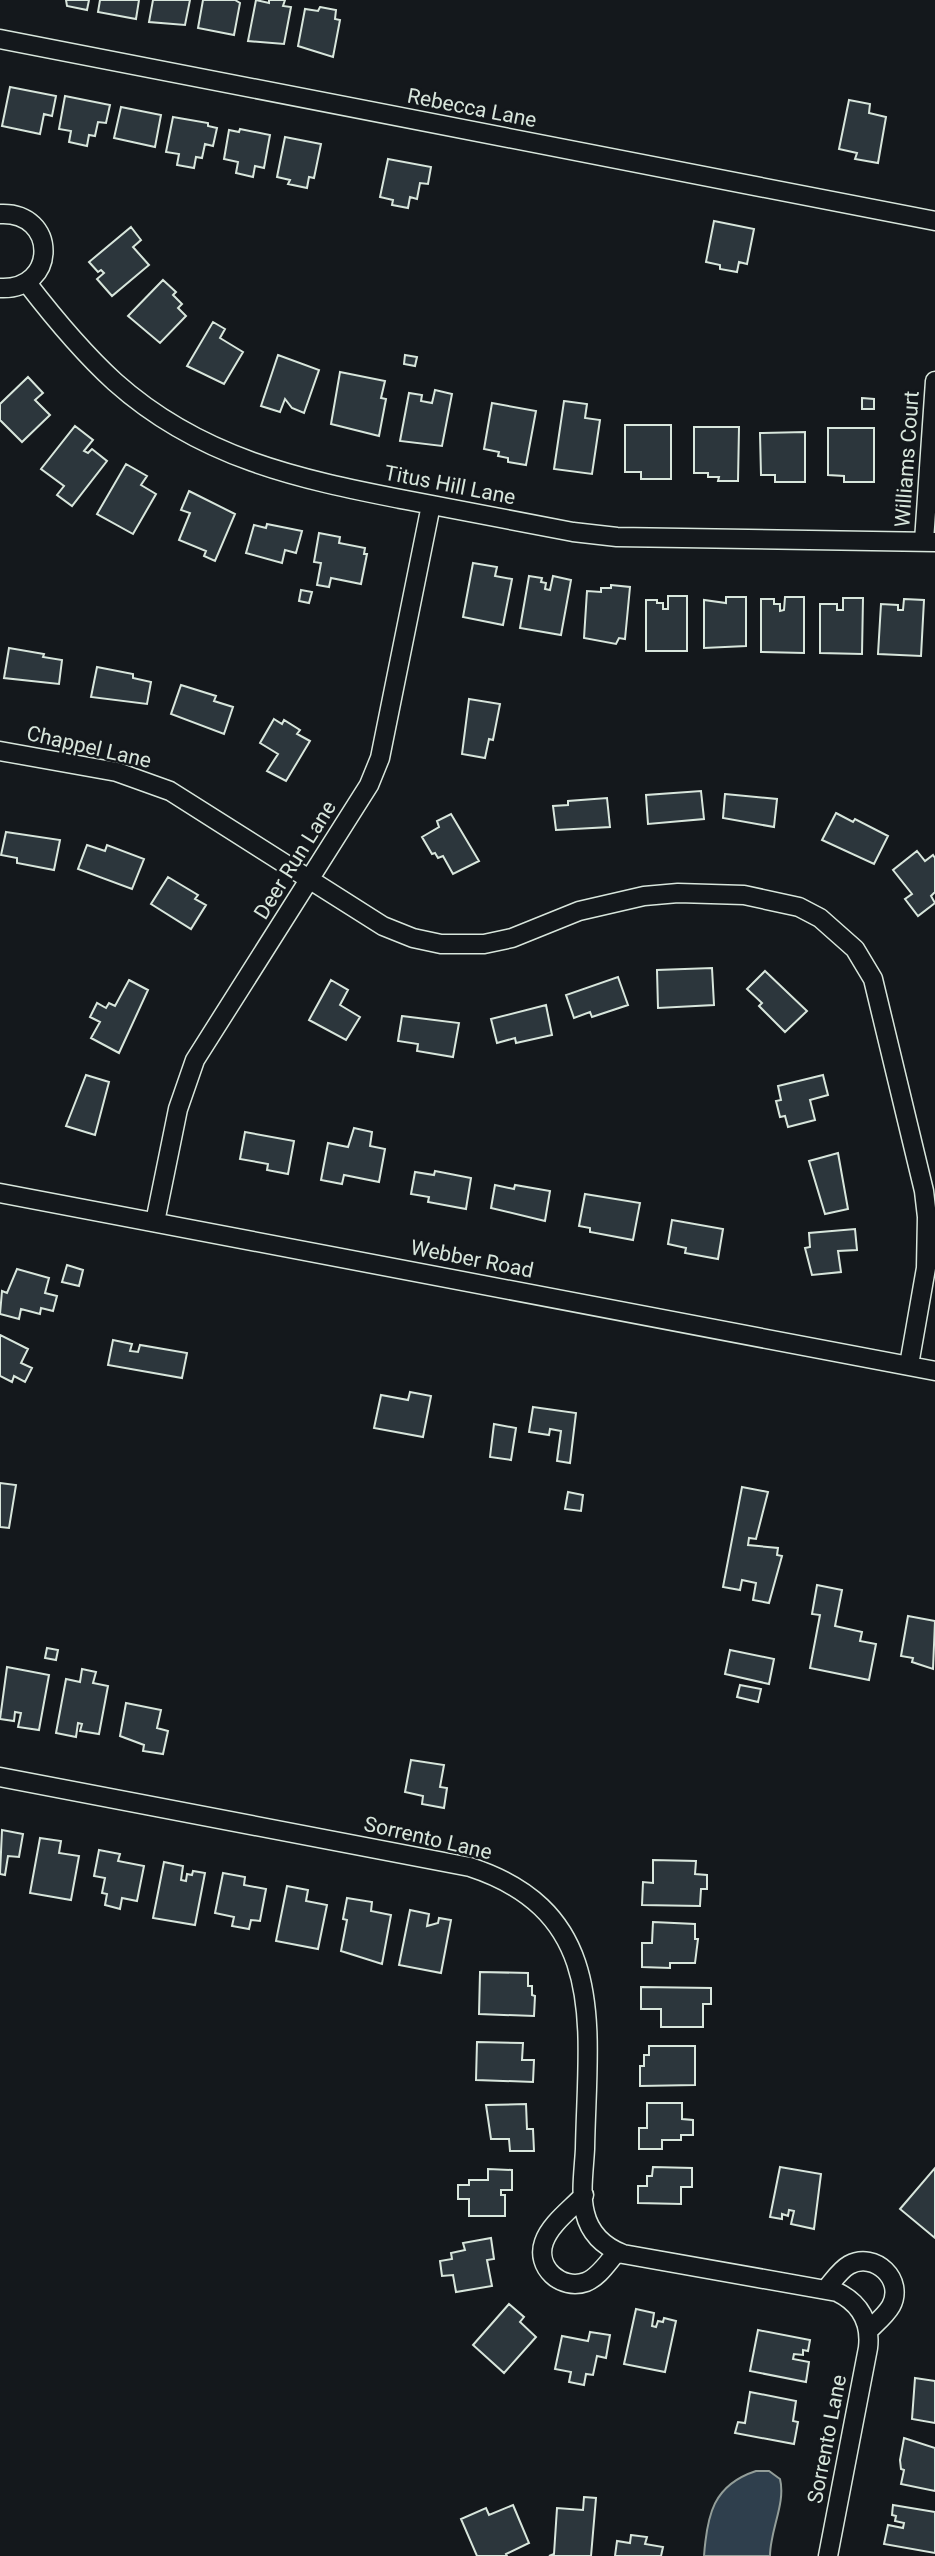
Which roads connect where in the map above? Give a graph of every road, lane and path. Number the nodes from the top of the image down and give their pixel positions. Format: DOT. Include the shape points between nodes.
graph roads {
  1 [pos="0,39"];
  2 [pos="0,214"];
  3 [pos="935,221"];
  4 [pos="27,283"];
  5 [pos="0,288"];
  6 [pos="935,381"];
  7 [pos="431,505"];
  8 [pos="929,542"];
  9 [pos="0,751"];
  10 [pos="309,880"];
  11 [pos="0,1193"];
  12 [pos="155,1222"];
  13 [pos="909,1365"];
  14 [pos="935,1371"];
  15 [pos="0,1777"];
  16 [pos="584,2195"];
  17 [pos="617,2252"];
  18 [pos="826,2289"];
  19 [pos="868,2330"];
  20 [pos="828,2556"];
  1 -- 3 [label="street, Rebecca Lane"];
  2 -- 4 [label="street" via="23,217 41,236 43,262"];
  4 -- 5 [label="street"];
  4 -- 7 [label="street, Titus Hill Lane" via="61,327 115,382 191,434 286,475"];
  6 -- 8 [label="street, Williams Court"];
  7 -- 8 [label="street, Titus Hill Lane" via="617,537"];
  7 -- 10 [label="street, Deer Run Lane" via="380,758 369,785"];
  9 -- 10 [label="street, Chappel Lane" via="117,772 170,791"];
  10 -- 12 [label="street, Deer Run Lane" via="188,1076"];
  10 -- 13 [label="street, Chappel Lane" via="383,926 441,944 484,944 611,902 678,893 777,901 820,918 838,932 861,958 876,990 924,1191 926,1268"];
  11 -- 12 [label="street, Webber Road"];
  12 -- 13 [label="street, Webber Road"];
  13 -- 14 [label="street, Webber Road"];
  15 -- 16 [label="street, Sorrento Lane" via="470,1867 521,1890 561,1930 584,1982 588,2019"];
  16 -- 17 [label="street, Sorrento Lane" via="589,2226"];
  16 -- 17 [label="street" via="545,2239 542,2255 547,2269 565,2283 584,2283"];
  17 -- 18 [label="street"];
  18 -- 19 [label="street" via="852,2301"];
  18 -- 19 [label="street" via="856,2262 870,2262 886,2271 894,2298"];
  19 -- 20 [label="street, Sorrento Lane"];
}
